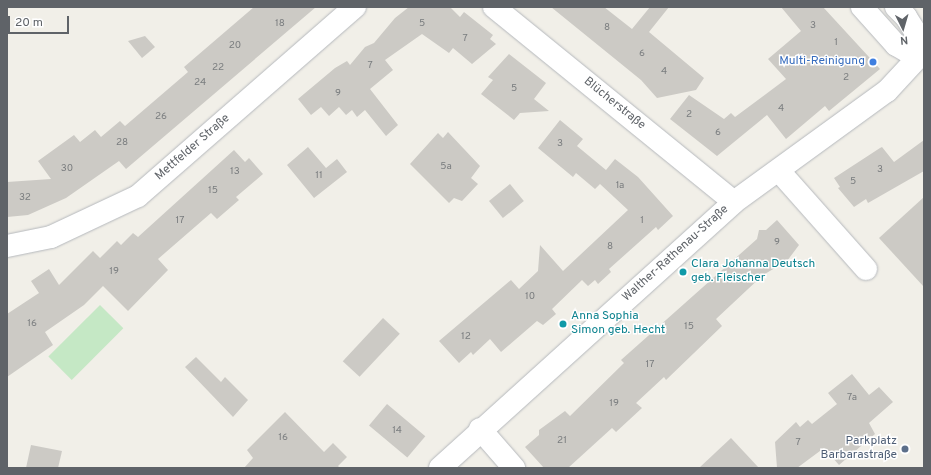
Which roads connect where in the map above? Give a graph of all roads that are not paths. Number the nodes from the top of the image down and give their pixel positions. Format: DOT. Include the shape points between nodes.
graph roads {
  1 [pos="355,7"];
  2 [pos="494,7"];
  3 [pos="862,7"];
  4 [pos="896,7"];
  5 [pos="923,53"];
  6 [pos="779,171"];
  7 [pos="734,202"];
  8 [pos="7,246"];
  9 [pos="866,269"];
  10 [pos="480,429"];
  11 [pos="440,468"];
  12 [pos="514,468"];
  1 -- 8 [label="street, Mettfelder Straße" via="138,196 51,237"];
  2 -- 7 [label="street, Blücherstraße"];
  3 -- 5 [label="street" via="896,45 907,51"];
  4 -- 5 [label="street" via="906,17 919,38"];
  5 -- 6 [label="street, Walther-Rathenau-Straße" via="887,91"];
  6 -- 7 [label="street, Walther-Rathenau-Straße"];
  6 -- 9 [label="street"];
  7 -- 10 [label="street, Walther-Rathenau-Straße"];
  10 -- 11 [label="street, Walther-Rathenau-Straße"];
  10 -- 12 [label="street"];
}
